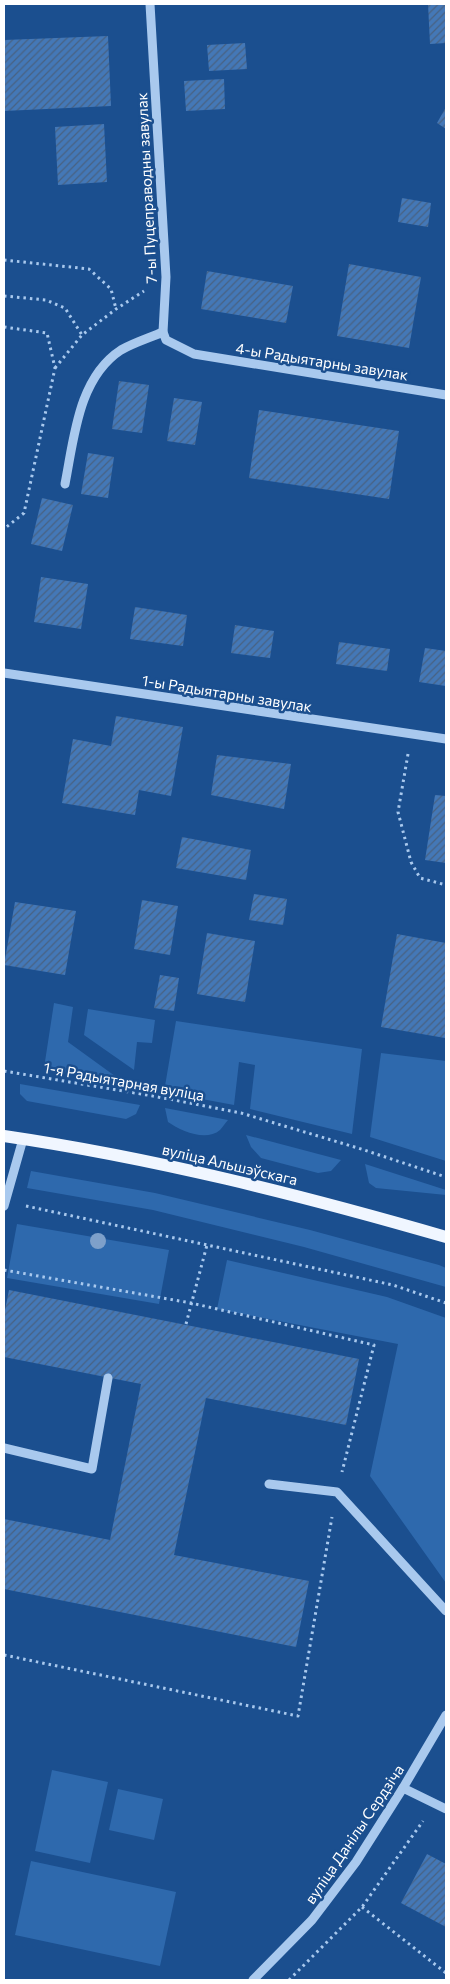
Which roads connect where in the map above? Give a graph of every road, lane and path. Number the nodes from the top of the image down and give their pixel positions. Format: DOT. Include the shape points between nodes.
graph roads {
  1 [pos="150,4"];
  2 [pos="4,260"];
  3 [pos="4,296"];
  4 [pos="4,327"];
  5 [pos="162,332"];
  6 [pos="82,335"];
  7 [pos="55,368"];
  8 [pos="446,395"];
  9 [pos="64,484"];
  10 [pos="4,529"];
  11 [pos="4,673"];
  12 [pos="411,734"];
  13 [pos="446,739"];
  14 [pos="446,885"];
  15 [pos="4,1071"];
  16 [pos="4,1136"];
  17 [pos="23,1139"];
  18 [pos="446,1177"];
  19 [pos="4,1204"];
  20 [pos="446,1237"];
  21 [pos="207,1245"];
  22 [pos="4,1270"];
  23 [pos="191,1303"];
  24 [pos="446,1303"];
  25 [pos="186,1324"];
  26 [pos="108,1378"];
  27 [pos="4,1448"];
  28 [pos="269,1484"];
  29 [pos="337,1492"];
  30 [pos="446,1611"];
  31 [pos="4,1655"];
  32 [pos="446,1715"];
  33 [pos="403,1788"];
  34 [pos="436,1804"];
  35 [pos="446,1809"];
  36 [pos="362,1908"];
  37 [pos="446,1973"];
  38 [pos="253,1980"];
  39 [pos="288,1980"];
  1 -- 5 [label="street, 7-ы Пуцеправодны завулак" via="166,278"];
  2 -- 6 [label="path" via="89,269 112,289 117,309"];
  3 -- 6 [label="path" via="46,300 64,308"];
  4 -- 7 [label="path" via="47,333"];
  5 -- 8 [label="street, 4-ы Радыятарны завулак" via="166,340 194,354"];
  5 -- 9 [label="street" via="120,350 96,373 81,408"];
  6 -- 7 [label="path"];
  7 -- 10 [label="path" via="24,513"];
  11 -- 12 [label="street, 1-ы Радыятарны завулак"];
  12 -- 13 [label="street, 1-ы Радыятарны завулак"];
  12 -- 14 [label="path" via="398,812 411,862 420,878"];
  15 -- 18 [label="path, 1-я Радыятарная вуліца" via="241,1113"];
  16 -- 17 [label="main road, вуліца Альшэўскага"];
  17 -- 19 [label="street"];
  17 -- 20 [label="main road, вуліца Альшэўскага" via="229,1178"];
  19 -- 21 [label="path"];
  21 -- 23 [label="path"];
  21 -- 24 [label="path" via="393,1285"];
  22 -- 23 [label="path"];
  23 -- 25 [label="path"];
  23 -- 29 [label="path" via="374,1345"];
  26 -- 27 [label="street" via="92,1469"];
  28 -- 29 [label="street"];
  29 -- 30 [label="street"];
  29 -- 31 [label="path" via="298,1716"];
  32 -- 33 [label="street, вуліца Данілы Сердзіча"];
  33 -- 34 [label="street"];
  33 -- 38 [label="street, вуліца Данілы Сердзіча" via="356,1862 312,1920"];
  34 -- 35 [label="street"];
  34 -- 36 [label="path"];
  36 -- 37 [label="path"];
  36 -- 39 [label="path"];
}
